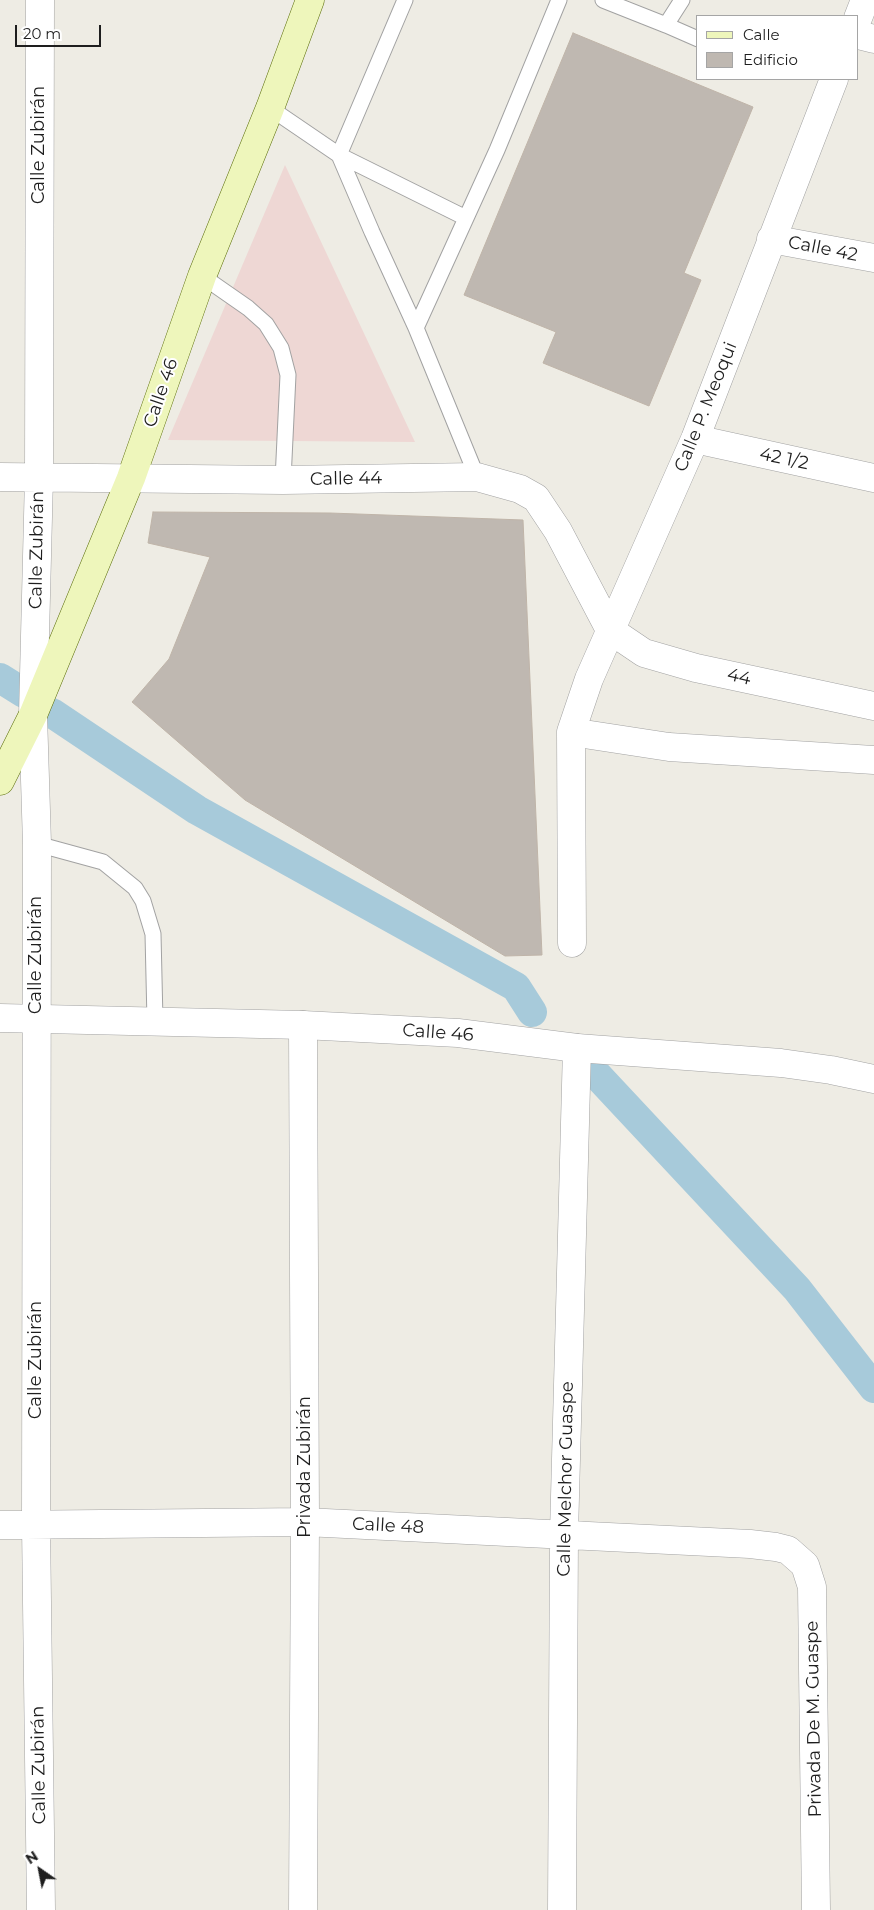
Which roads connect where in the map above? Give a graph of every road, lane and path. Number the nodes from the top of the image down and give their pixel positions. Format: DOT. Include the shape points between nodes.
graph roads {
  1 [pos="40,0"];
  2 [pos="310,0"];
  3 [pos="405,0"];
  4 [pos="558,0"];
  5 [pos="603,0"];
  6 [pos="682,0"];
  7 [pos="865,0"];
  8 [pos="859,15"];
  9 [pos="666,26"];
  10 [pos="859,35"];
  11 [pos="696,38"];
  12 [pos="874,39"];
  13 [pos="834,80"];
  14 [pos="270,108"];
  15 [pos="339,155"];
  16 [pos="466,218"];
  17 [pos="771,239"];
  18 [pos="874,258"];
  19 [pos="202,276"];
  20 [pos="416,328"];
  21 [pos="695,439"];
  22 [pos="0,477"];
  23 [pos="39,477"];
  24 [pos="131,478"];
  25 [pos="477,478"];
  26 [pos="874,478"];
  27 [pos="283,480"];
  28 [pos="610,630"];
  29 [pos="874,706"];
  30 [pos="33,715"];
  31 [pos="571,732"];
  32 [pos="874,760"];
  33 [pos="0,781"];
  34 [pos="37,844"];
  35 [pos="572,943"];
  36 [pos="0,1018"];
  37 [pos="36,1018"];
  38 [pos="156,1021"];
  39 [pos="303,1025"];
  40 [pos="577,1048"];
  41 [pos="874,1079"];
  42 [pos="305,1522"];
  43 [pos="0,1524"];
  44 [pos="36,1525"];
  45 [pos="564,1534"];
  46 [pos="776,1547"];
  47 [pos="41,1910"];
  48 [pos="303,1910"];
  49 [pos="562,1910"];
  50 [pos="816,1910"];
  1 -- 23 [label="street, Calle Zubirán"];
  2 -- 14 [label="main road, Calle 46"];
  3 -- 15 [label="lane"];
  4 -- 16 [label="lane"];
  5 -- 9 [label="lane"];
  6 -- 9 [label="lane"];
  7 -- 8 [label="street"];
  9 -- 11 [label="lane"];
  10 -- 12 [label="street"];
  13 -- 17 [label="street, Calle P. Meoqui"];
  14 -- 15 [label="lane"];
  14 -- 19 [label="main road, Calle 46"];
  15 -- 16 [label="lane"];
  15 -- 20 [label="lane"];
  16 -- 20 [label="lane"];
  17 -- 18 [label="street, Calle 42"];
  17 -- 21 [label="street, Calle P. Meoqui"];
  19 -- 24 [label="main road, Calle 46"];
  19 -- 27 [label="lane" via="266,324 281,348 288,376"];
  20 -- 25 [label="lane"];
  21 -- 26 [label="street, 42 1/2"];
  21 -- 28 [label="street, Calle P. Meoqui"];
  22 -- 23 [label="street, Calle 44"];
  23 -- 24 [label="street, Calle 44"];
  23 -- 30 [label="street, Calle Zubirán"];
  24 -- 27 [label="street, Calle 44"];
  24 -- 30 [label="main road, Calle 46"];
  25 -- 27 [label="street, Calle 44"];
  25 -- 28 [label="street, Calle 44" via="520,489 536,498 558,531"];
  28 -- 29 [label="street, 44" via="644,653 696,668"];
  28 -- 31 [label="street, Calle P. Meoqui" via="588,679"];
  30 -- 33 [label="main road, Calle 46"];
  30 -- 34 [label="street, Calle Zubirán"];
  31 -- 32 [label="street" via="669,747"];
  31 -- 35 [label="street, Calle P. Meoqui"];
  34 -- 37 [label="street, Calle Zubirán"];
  34 -- 38 [label="lane" via="103,862 135,888 143,901 153,934"];
  36 -- 37 [label="street, Calle 46"];
  37 -- 38 [label="street, Calle 46"];
  37 -- 44 [label="street, Calle Zubirán"];
  38 -- 39 [label="street, Calle 46"];
  39 -- 40 [label="street, Calle 46" via="458,1033"];
  39 -- 42 [label="street, Privada Zubirán"];
  40 -- 41 [label="street, Calle 46" via="781,1063"];
  40 -- 45 [label="street, Calle Melchor Guaspe"];
  42 -- 44 [label="street, Calle 48"];
  42 -- 45 [label="street, Calle 48"];
  42 -- 48 [label="street, Privada Zubirán"];
  43 -- 44 [label="street, Calle 48"];
  44 -- 47 [label="street, Calle Zubirán"];
  45 -- 46 [label="street, Calle 48"];
  45 -- 49 [label="street, Calle Melchor Guaspe"];
  46 -- 50 [label="street, Privada De M. Guaspe" via="788,1550 805,1565 812,1587"];
}
